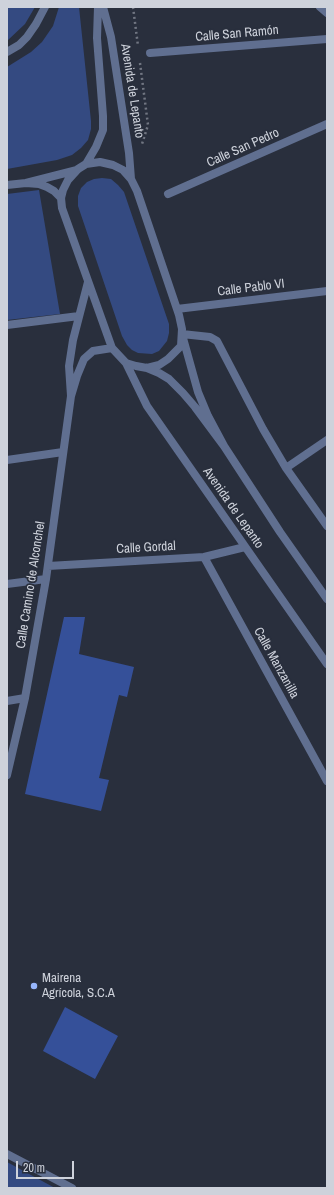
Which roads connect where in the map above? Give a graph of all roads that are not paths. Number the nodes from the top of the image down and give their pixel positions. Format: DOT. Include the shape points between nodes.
graph roads {
  1 [pos="45,7"];
  2 [pos="98,7"];
  3 [pos="103,7"];
  4 [pos="320,7"];
  5 [pos="327,13"];
  6 [pos="327,39"];
  7 [pos="7,52"];
  8 [pos="150,53"];
  9 [pos="327,124"];
  10 [pos="86,164"];
  11 [pos="78,169"];
  12 [pos="131,179"];
  13 [pos="26,183"];
  14 [pos="7,185"];
  15 [pos="168,194"];
  16 [pos="61,198"];
  17 [pos="88,282"];
  18 [pos="327,291"];
  19 [pos="177,309"];
  20 [pos="79,316"];
  21 [pos="7,325"];
  22 [pos="182,335"];
  23 [pos="112,348"];
  24 [pos="126,363"];
  25 [pos="147,368"];
  26 [pos="71,396"];
  27 [pos="327,440"];
  28 [pos="224,446"];
  29 [pos="63,452"];
  30 [pos="7,460"];
  31 [pos="286,468"];
  32 [pos="327,526"];
  33 [pos="245,547"];
  34 [pos="204,557"];
  35 [pos="48,566"];
  36 [pos="46,579"];
  37 [pos="7,584"];
  38 [pos="327,599"];
  39 [pos="327,664"];
  40 [pos="25,698"];
  41 [pos="7,701"];
  42 [pos="7,775"];
  43 [pos="327,781"];
  44 [pos="7,1154"];
  45 [pos="72,1188"];
  1 -- 7 [label="street" via="27,36 19,45"];
  2 -- 10 [label="street, Avenida de Lepanto" via="97,38 102,130"];
  3 -- 12 [label="street, Avenida de Lepanto" via="112,44"];
  4 -- 5 [label="street"];
  6 -- 8 [label="street, Calle San Ramón"];
  9 -- 15 [label="street, Calle San Pedro"];
  10 -- 11 [label="street, Avenida de Lepanto"];
  10 -- 12 [label="street, Avenida de Lepanto" via="100,162 113,165 123,170"];
  11 -- 13 [label="street"];
  11 -- 16 [label="street, Avenida de Lepanto" via="62,190"];
  12 -- 19 [label="street, Avenida de Lepanto"];
  13 -- 14 [label="street"];
  13 -- 16 [label="street" via="47,187"];
  16 -- 17 [label="street, Avenida de Lepanto" via="62,208"];
  17 -- 20 [label="street"];
  17 -- 23 [label="street, Avenida de Lepanto"];
  18 -- 19 [label="street, Calle Pablo VI"];
  19 -- 22 [label="street, Avenida de Lepanto"];
  20 -- 21 [label="street"];
  20 -- 26 [label="street" via="69,366"];
  22 -- 25 [label="street" via="181,346 168,359"];
  22 -- 28 [label="street, Avenida de Lepanto" via="198,392"];
  22 -- 31 [label="street" via="210,337 217,341"];
  23 -- 24 [label="street, Avenida de Lepanto"];
  23 -- 26 [label="street" via="93,351 84,359"];
  24 -- 25 [label="street, Avenida de Lepanto"];
  24 -- 33 [label="street, Avenida de Lepanto" via="147,406"];
  25 -- 28 [label="street, Avenida de Lepanto" via="169,379 183,393"];
  26 -- 29 [label="street, Calle Camino de Alconchel"];
  27 -- 31 [label="street"];
  28 -- 38 [label="street, Avenida de Lepanto"];
  29 -- 30 [label="street"];
  29 -- 35 [label="street, Calle Camino de Alconchel"];
  31 -- 32 [label="street"];
  33 -- 34 [label="street, Calle Gordal"];
  33 -- 39 [label="street, Avenida de Lepanto"];
  34 -- 35 [label="street, Calle Gordal"];
  34 -- 43 [label="street, Calle Manzanilla"];
  35 -- 36 [label="street, Calle Camino de Alconchel"];
  36 -- 37 [label="street"];
  36 -- 40 [label="street, Calle Camino de Alconchel"];
  40 -- 41 [label="street"];
  40 -- 42 [label="street, Calle Camino de Alconchel"];
  44 -- 45 [label="street"];
}
